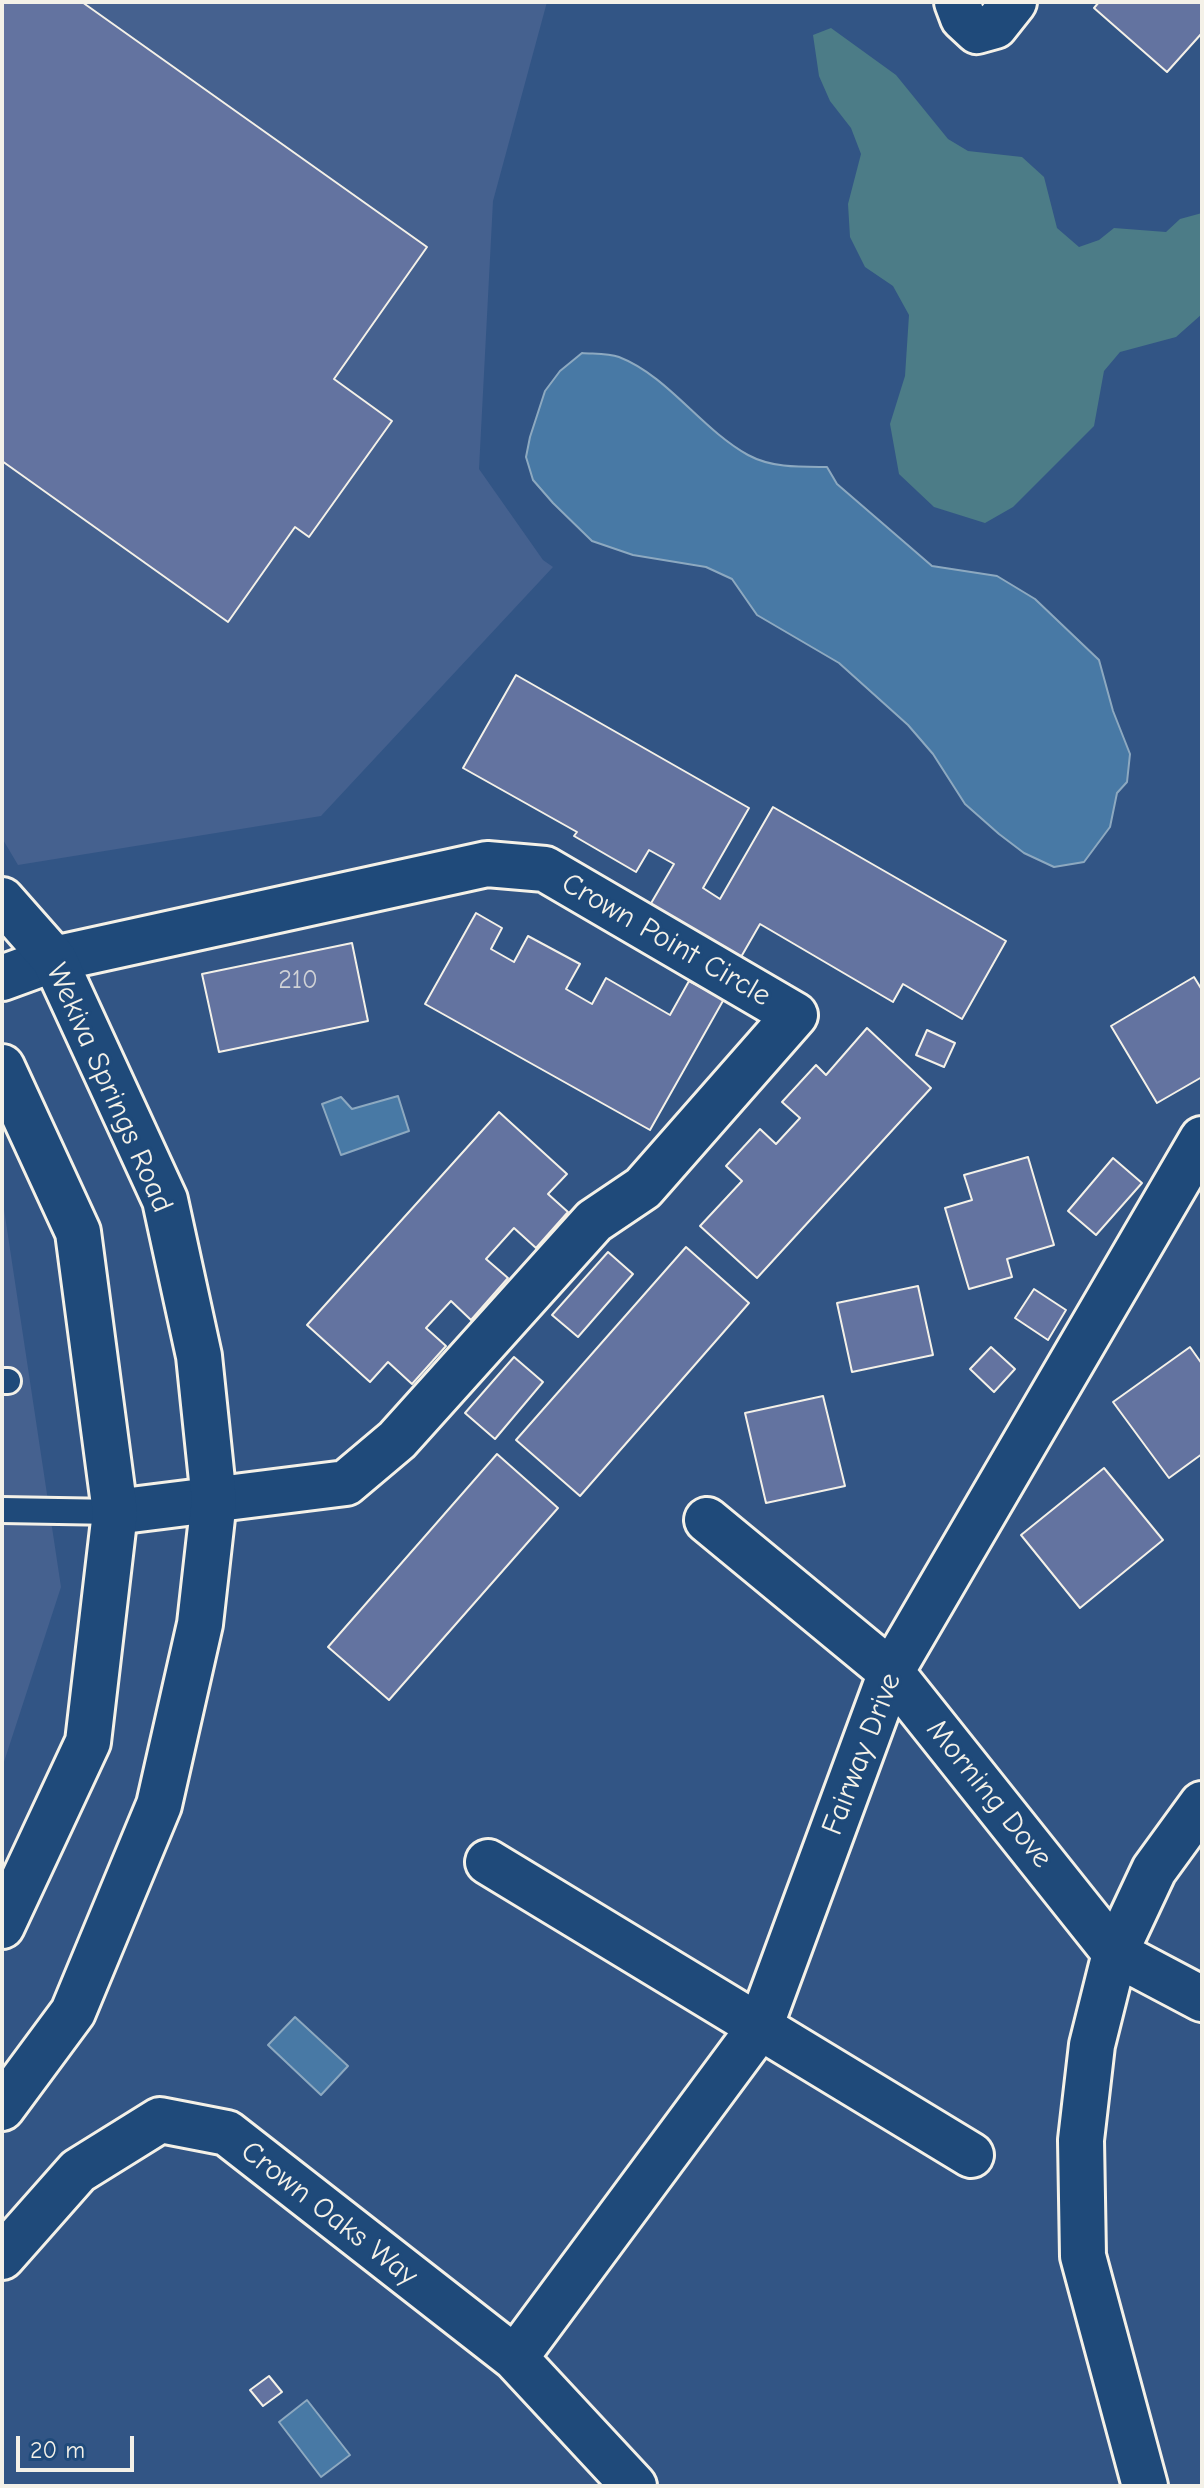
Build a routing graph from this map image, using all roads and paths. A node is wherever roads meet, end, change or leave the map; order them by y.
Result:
1 (957, 2) edge
2 (1014, 2) edge
3 (2, 900) edge
4 (54, 959) junction
5 (2, 978) edge
6 (2, 1067) edge
7 (1202, 1139) edge
8 (214, 1500) junction
9 (2, 1510) edge
10 (115, 1512) junction
11 (707, 1520) dead end
12 (891, 1672) junction
13 (1202, 1804) edge
14 (488, 1862) dead end
15 (2, 1926) edge
16 (1115, 1953) junction
17 (1202, 1999) edge
18 (760, 2027) junction
19 (2, 2108) edge
20 (971, 2155) dead end
21 (2, 2257) edge
22 (515, 2358) junction
23 (634, 2486) edge
24 (1145, 2486) edge

1 - 2 street
3 - 4 street, Wekiva Springs Road
4 - 5 street, Crown Point Circle
4 - 8 street, Wekiva Springs Road
4 - 8 street, Crown Point Circle
6 - 10 street
7 - 12 street, Fairway Drive
8 - 10 street, Crown Point Circle
8 - 19 street, Wekiva Springs Road
9 - 10 lane
10 - 15 street
11 - 12 street, Morning Dove
12 - 16 street, Morning Dove
12 - 18 street, Fairway Drive
13 - 16 street
14 - 18 street
16 - 17 street
16 - 24 street
18 - 20 street
18 - 22 street, Fairway Drive
21 - 22 street, Crown Oaks Way
22 - 23 street, Crown Oaks Way

